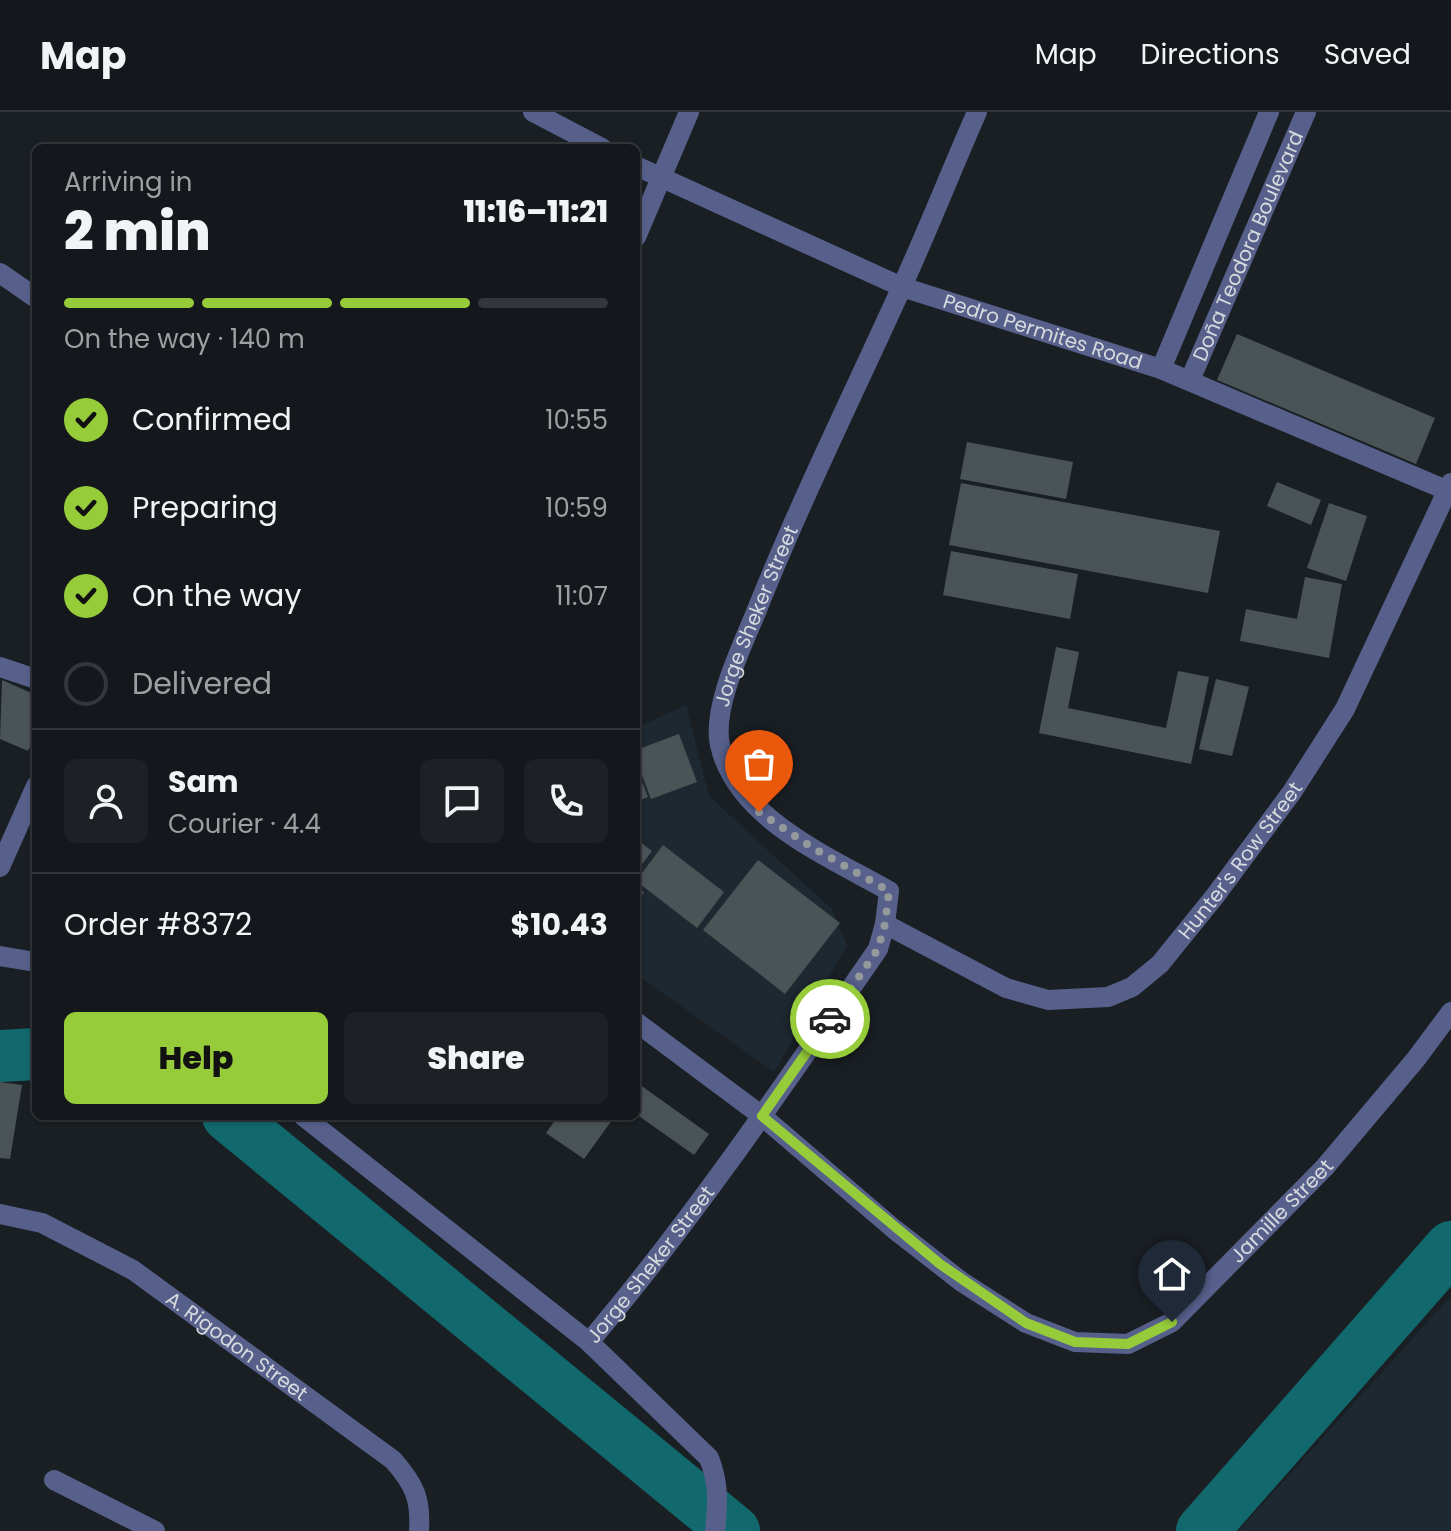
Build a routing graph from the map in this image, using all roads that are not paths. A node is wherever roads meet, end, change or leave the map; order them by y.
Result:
1 (533, 112) edge
2 (689, 112) edge
3 (977, 112) edge
4 (1269, 112) edge
5 (1306, 112) edge
6 (594, 144) edge
7 (640, 168) edge
8 (661, 179) junction
9 (640, 228) edge
10 (0, 273) edge
11 (902, 287) junction
12 (32, 295) edge
13 (1161, 369) junction
14 (1190, 380) junction
15 (1450, 488) edge
16 (0, 667) edge
17 (32, 678) edge
18 (32, 795) edge
19 (0, 867) edge
20 (885, 924) junction
21 (0, 956) edge
22 (32, 961) edge
23 (1451, 1012) edge
24 (640, 1025) edge
25 (762, 1116) junction
26 (308, 1120) edge
27 (0, 1214) edge
28 (589, 1342) junction
29 (54, 1480) dead end
30 (155, 1531) edge
31 (419, 1531) edge
32 (715, 1531) edge

1 - 6 street
2 - 8 street
3 - 11 street, Jorge Sheker Street
4 - 13 street, Doña Teodora Boulevard
5 - 14 street, Doña Teodora Boulevard
7 - 8 street, Pedro Permites Road
8 - 9 street
8 - 11 street, Pedro Permites Road
10 - 12 street
11 - 13 street, Pedro Permites Road
11 - 20 street, Jorge Sheker Street
13 - 14 street, Pedro Permites Road
14 - 15 street, Pedro Permites Road
15 - 20 street, Hunter's Row Street
16 - 17 street
18 - 19 street
20 - 25 street, Jorge Sheker Street
21 - 22 street
23 - 25 street, Jamille Street
24 - 25 street, Jamille Street
25 - 28 street, Jorge Sheker Street
26 - 28 street
27 - 31 street, A. Rigodon Street
28 - 32 street, Jorge Sheker Street
29 - 30 street

